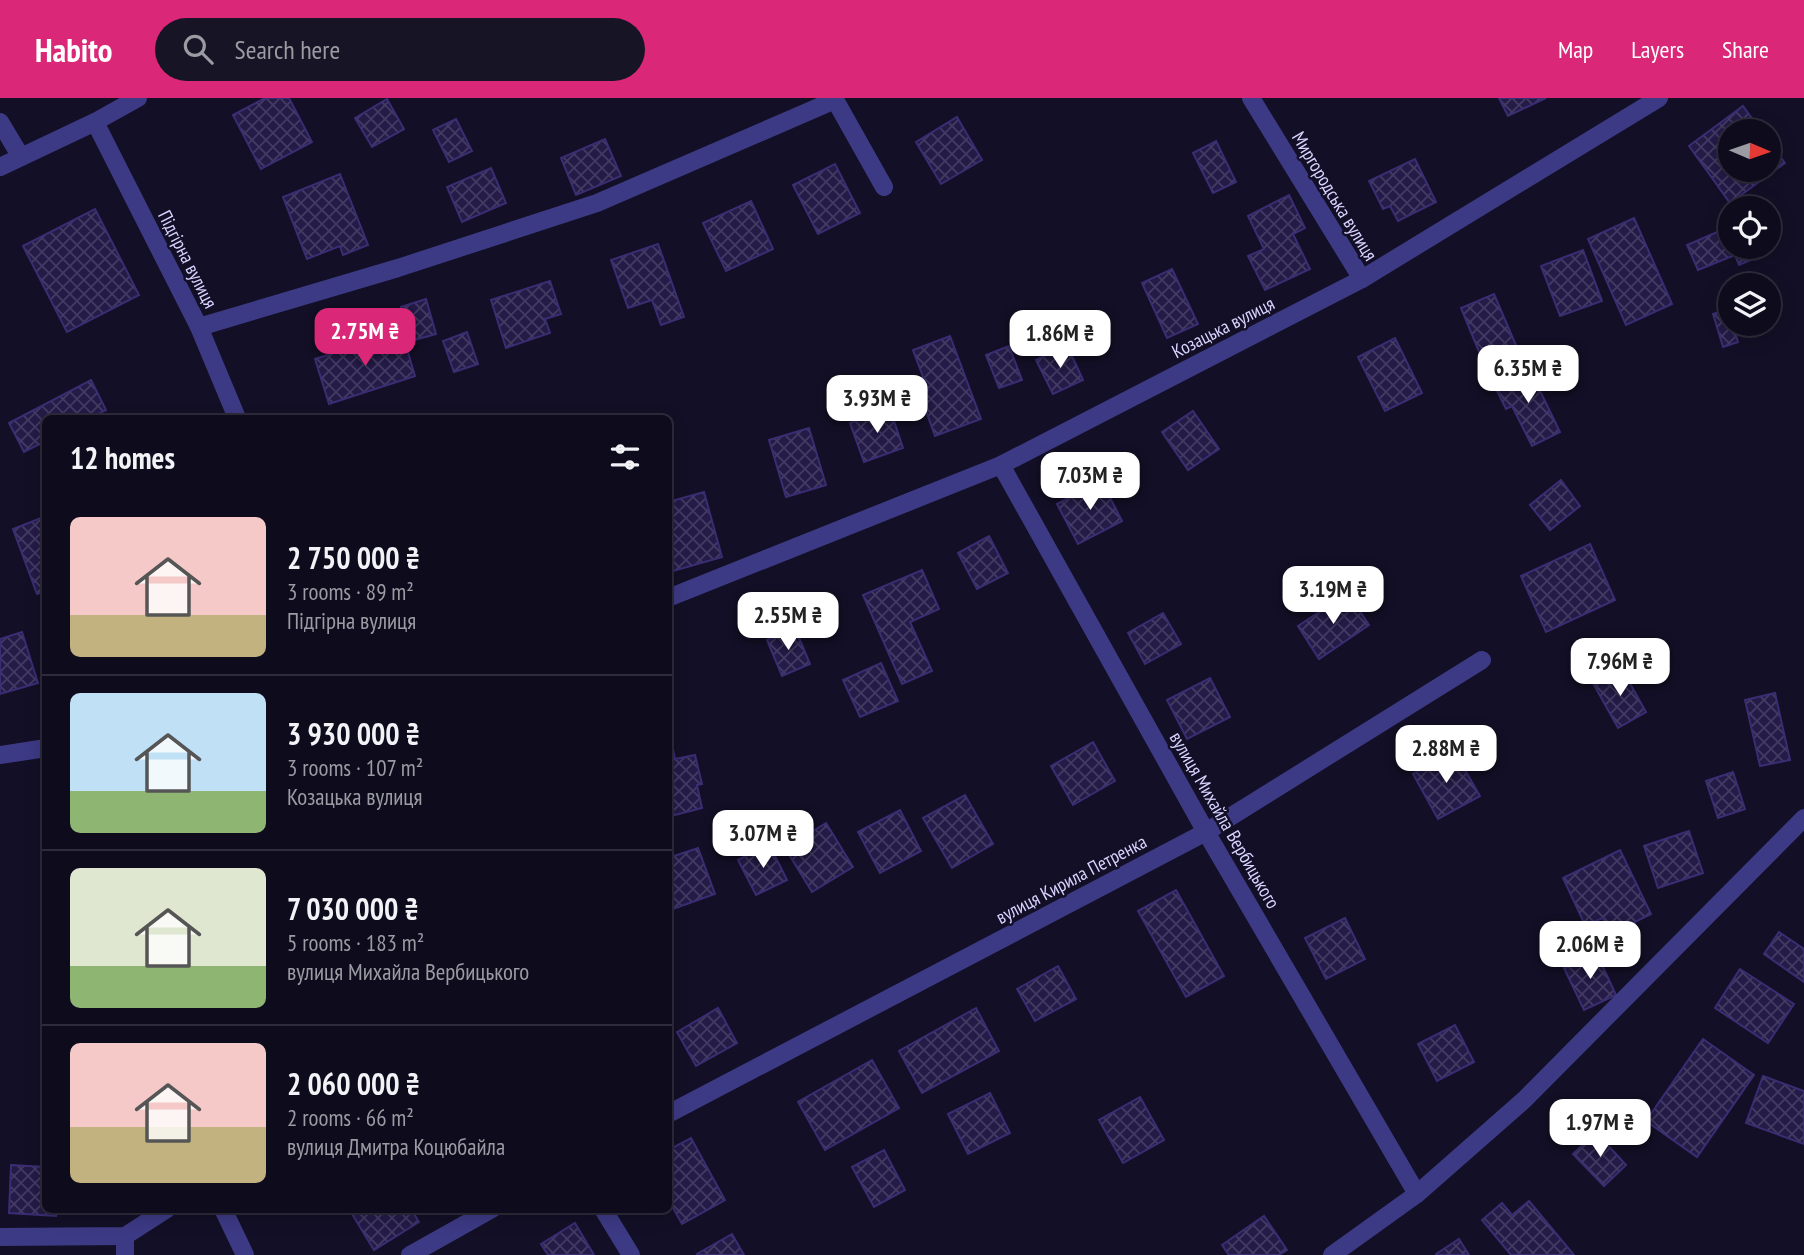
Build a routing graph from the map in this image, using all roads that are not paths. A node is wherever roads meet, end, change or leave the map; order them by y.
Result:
1 (138, 98) edge
2 (1251, 98) edge
3 (1659, 98) edge
4 (834, 99) edge
5 (0, 122) edge
6 (95, 122) junction
7 (21, 157) junction
8 (0, 167) edge
9 (884, 187) dead end
10 (1362, 279) junction
11 (199, 327) junction
12 (236, 415) edge
13 (1001, 465) junction
14 (672, 596) edge
15 (1482, 660) dead end
16 (42, 749) edge
17 (0, 755) edge
18 (1804, 818) edge
19 (1206, 832) junction
20 (672, 1112) edge
21 (1417, 1194) junction
22 (161, 1213) edge
23 (225, 1213) edge
24 (485, 1213) edge
25 (605, 1213) edge
26 (125, 1236) junction
27 (0, 1237) edge
28 (125, 1255) edge
29 (245, 1255) edge
30 (410, 1255) edge
31 (631, 1255) edge
32 (1332, 1255) edge

1 - 6 street
2 - 10 street, Миргородська вулиця
3 - 10 street, Козацька вулиця
4 - 9 street
4 - 11 street
5 - 7 street
6 - 7 street
6 - 11 street, Підгірна вулиця
7 - 8 street
10 - 13 street, Козацька вулиця
11 - 12 street, Підгірна вулиця
13 - 14 street, Козацька вулиця
13 - 19 street, вулиця Михайла Вербицького
15 - 19 street, вулиця Кирила Петренка
16 - 17 street
18 - 21 street
19 - 20 street, вулиця Кирила Петренка
19 - 21 street, вулиця Михайла Вербицького
21 - 32 street
22 - 26 street
23 - 29 street
24 - 30 street
25 - 31 street
26 - 27 street
26 - 28 street

